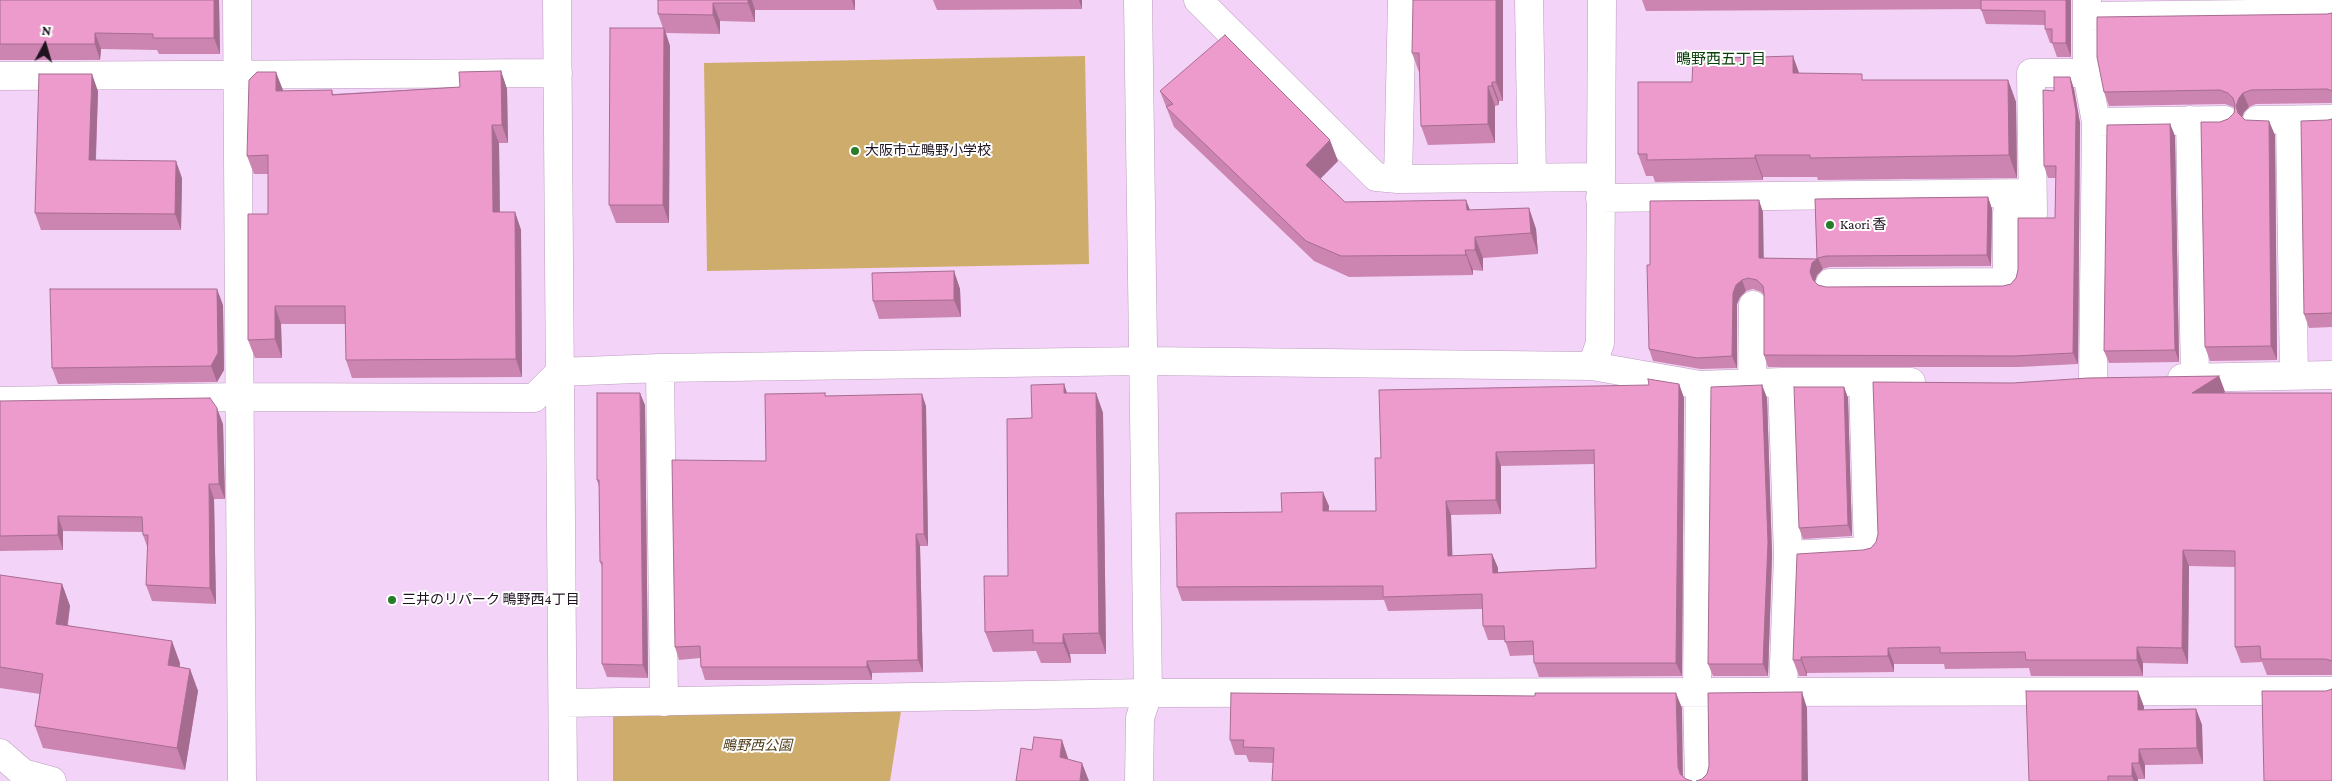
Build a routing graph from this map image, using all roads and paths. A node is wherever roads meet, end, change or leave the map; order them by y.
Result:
1 (237, 0) edge
2 (557, 0) edge
3 (1138, 0) edge
4 (1198, 0) edge
5 (1402, 0) edge
6 (1529, 0) edge
7 (1602, 0) edge
8 (2087, 8) edge
9 (2332, 13) edge
10 (2087, 72) junction
11 (558, 73) junction
12 (237, 75) junction
13 (0, 76) edge
14 (2332, 119) edge
15 (2190, 120) junction
16 (2225, 120) edge
17 (2257, 120) edge
18 (2290, 120) junction
19 (2096, 122) junction
20 (1532, 177) junction
21 (1398, 180) junction
22 (1600, 187) junction
23 (2032, 194) junction
24 (1830, 283) dead end
25 (1753, 305) dead end
26 (1143, 361) junction
27 (1592, 366) junction
28 (660, 368) junction
29 (560, 372) junction
30 (2294, 375) junction
31 (2332, 375) edge
32 (2121, 378) edge
33 (2158, 378) edge
34 (2195, 378) junction
35 (2093, 379) junction
36 (2066, 380) edge
37 (1782, 382) junction
38 (1864, 382) junction
39 (1932, 382) edge
40 (1752, 383) junction
41 (1700, 385) junction
42 (238, 397) junction
43 (0, 401) edge
44 (1788, 555) junction
45 (1697, 691) junction
46 (2332, 691) edge
47 (1148, 692) junction
48 (1783, 692) junction
49 (664, 702) junction
50 (563, 703) junction
51 (0, 753) edge
52 (52, 781) edge
53 (242, 781) edge
54 (563, 781) edge
55 (1139, 781) edge
56 (1699, 781) edge

1 - 12 street
2 - 11 street
3 - 26 street
4 - 21 street
5 - 21 street
6 - 20 street
7 - 22 street
8 - 9 street
8 - 10 street
10 - 19 street
10 - 23 street
11 - 12 street
11 - 29 street
12 - 13 street
12 - 42 street
14 - 18 street
15 - 16 street
15 - 19 street
15 - 34 street
17 - 18 street
18 - 30 street
19 - 35 street
20 - 21 street
20 - 22 street
22 - 23 street
22 - 27 street
23 - 24 street
25 - 40 street
26 - 27 street
26 - 28 street
26 - 47 street
27 - 41 street
28 - 29 street
28 - 49 street
29 - 42 street
29 - 50 street
30 - 31 street
30 - 34 street
32 - 35 street
33 - 34 street
35 - 36 street
37 - 38 street
37 - 40 street
37 - 44 street
38 - 39 street
38 - 44 street
40 - 41 street
41 - 45 street
42 - 43 street
42 - 53 street
44 - 48 street
45 - 47 street
45 - 48 street
45 - 56 street
46 - 48 street
47 - 49 street
47 - 55 street
49 - 50 street
50 - 54 street
51 - 52 street

